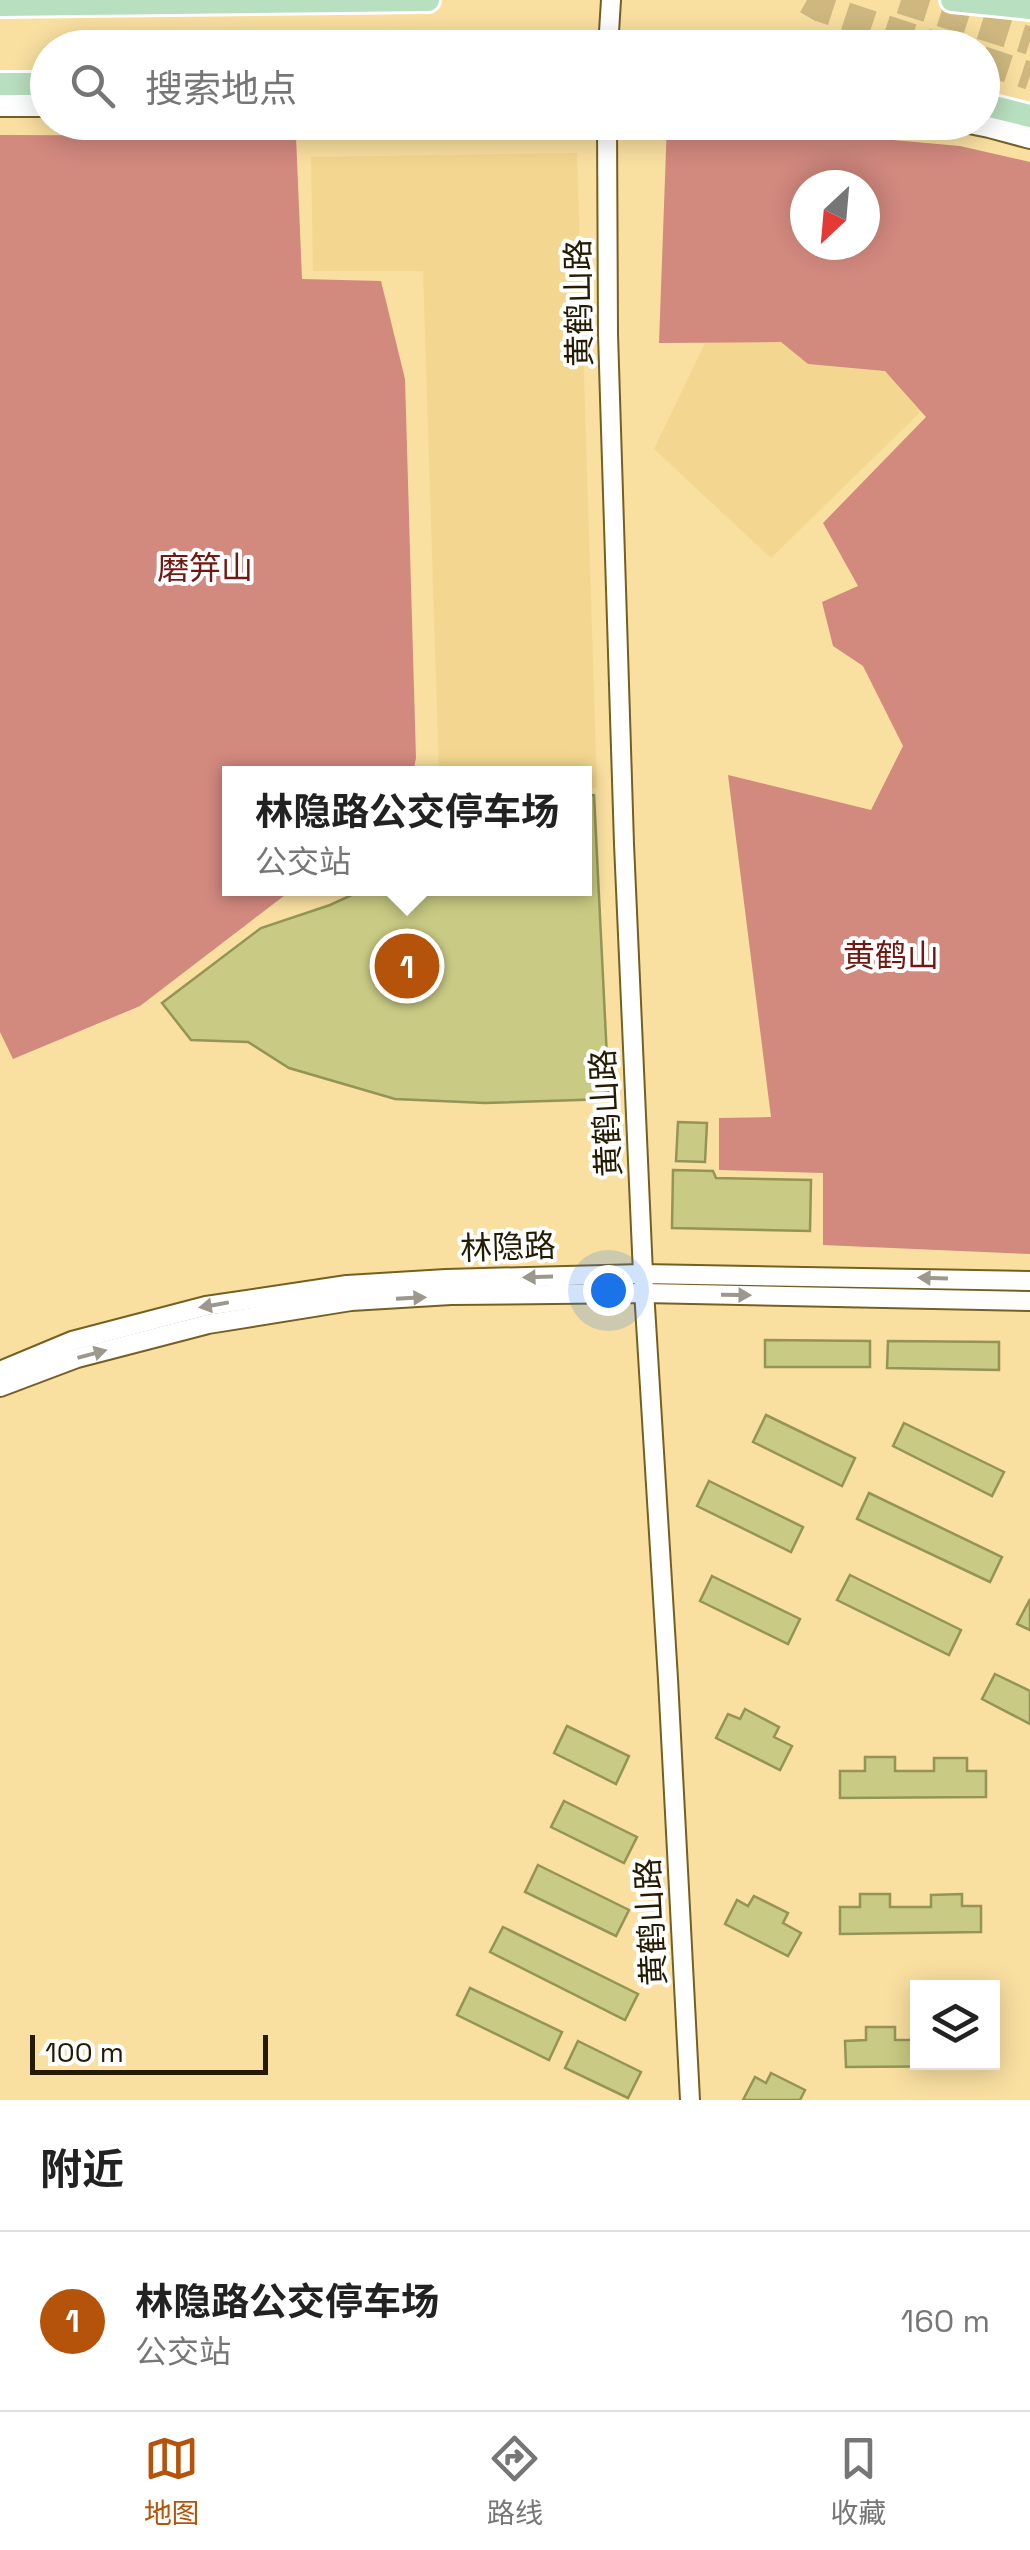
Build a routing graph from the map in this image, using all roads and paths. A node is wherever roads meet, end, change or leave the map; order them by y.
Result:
1 (428, 0) edge
2 (611, 0) edge
3 (952, 0) edge
4 (0, 6) edge
5 (1030, 8) edge
6 (609, 30) edge
7 (0, 84) edge
8 (30, 84) edge
9 (30, 106) edge
10 (0, 107) edge
11 (1000, 108) edge
12 (1030, 116) edge
13 (1000, 131) edge
14 (1030, 139) edge
15 (607, 140) edge
16 (643, 1274) junction
17 (1030, 1281) edge
18 (644, 1294) junction
19 (1030, 1301) edge
20 (0, 1371) edge
21 (0, 1387) edge
22 (690, 2100) edge

1 - 4 main road
2 - 6 street
3 - 5 main road
7 - 8 main road
9 - 10 street
11 - 12 main road
13 - 14 street
15 - 16 street, 黄鹤山路
17 -> 16 street, 林隐路
16 - 18 street, 黄鹤山路
16 -> 20 street, 林隐路
18 -> 19 street, 林隐路
21 -> 18 street, 林隐路
18 - 22 street, 黄鹤山路

